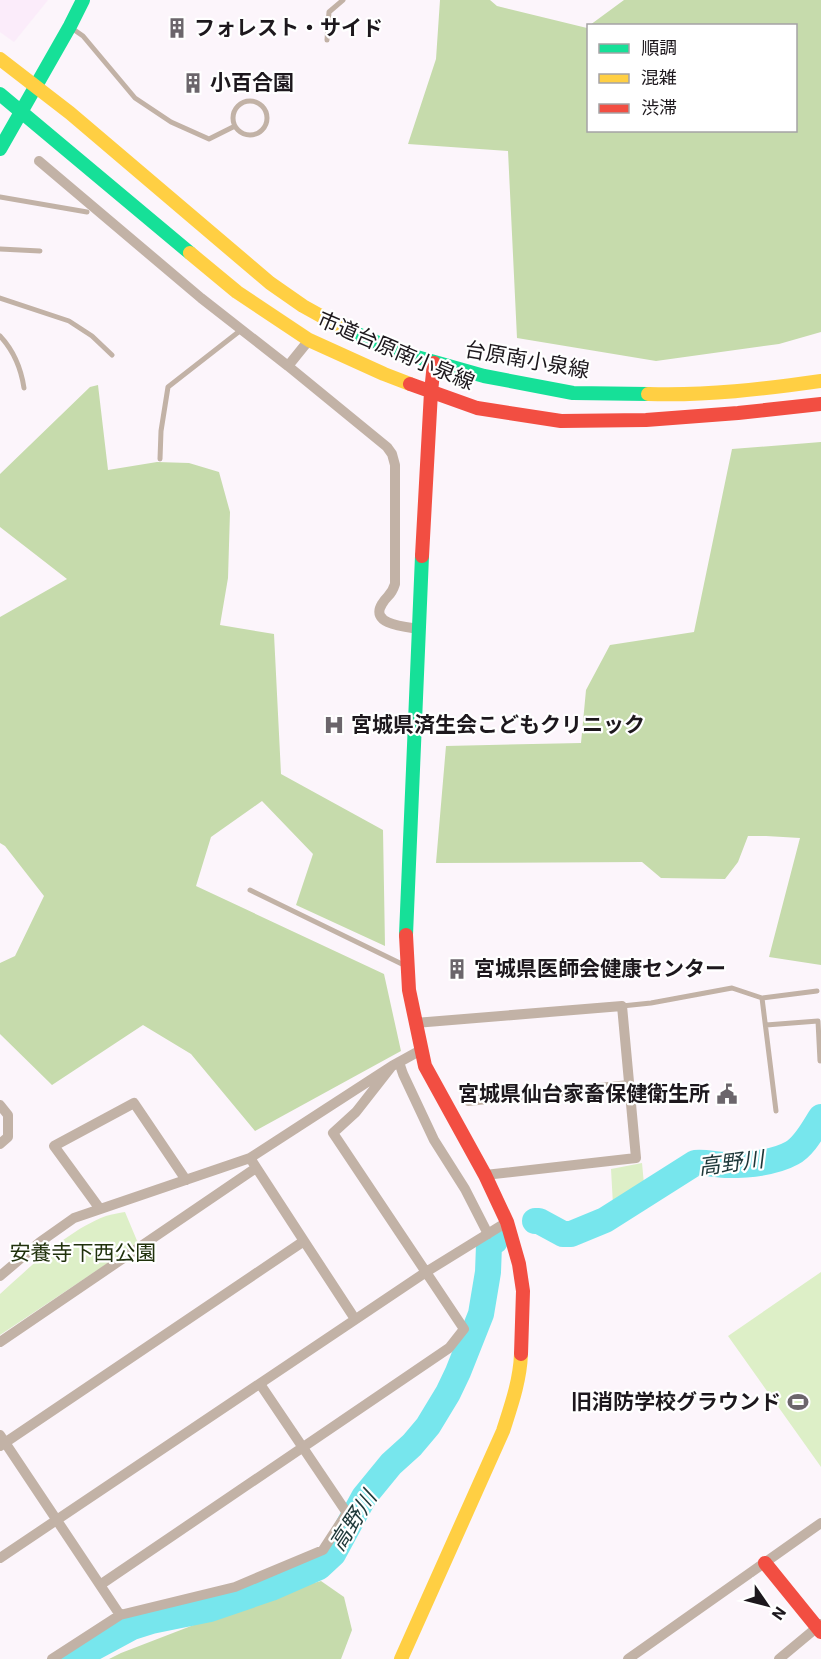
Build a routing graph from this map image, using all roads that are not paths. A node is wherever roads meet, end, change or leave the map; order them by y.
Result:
1 (83, 0) edge
2 (343, 0) edge
3 (70, 26) junction
4 (327, 40) dead end
5 (0, 59) edge
6 (35, 86) junction
7 (0, 94) edge
8 (21, 111) junction
9 (235, 126) junction
10 (0, 149) edge
11 (39, 161) dead end
12 (0, 197) edge
13 (87, 212) dead end
14 (0, 249) edge
15 (40, 251) dead end
16 (0, 298) edge
17 (242, 330) junction
18 (0, 336) edge
19 (309, 340) junction
20 (112, 355) dead end
21 (434, 363) junction
22 (288, 366) junction
23 (821, 381) edge
24 (24, 388) dead end
25 (431, 392) junction
26 (821, 404) edge
27 (160, 459) dead end
28 (419, 629) junction
29 (250, 890) dead end
30 (408, 966) junction
31 (817, 991) dead end
32 (762, 998) junction
33 (622, 1005) junction
34 (415, 1023) junction
35 (766, 1025) junction
36 (421, 1050) junction
37 (819, 1061) dead end
38 (396, 1064) junction
39 (629, 1085) junction
40 (468, 1101) dead end
41 (0, 1105) edge
42 (776, 1111) dead end
43 (0, 1144) edge
44 (253, 1163) junction
45 (485, 1175) junction
46 (186, 1180) junction
47 (100, 1209) junction
48 (507, 1222) junction
49 (488, 1234) junction
50 (304, 1241) junction
51 (426, 1272) junction
52 (0, 1276) edge
53 (356, 1319) junction
54 (0, 1342) edge
55 (260, 1384) junction
56 (2, 1441) edge
57 (302, 1447) junction
58 (56, 1521) junction
59 (821, 1523) edge
60 (0, 1558) edge
61 (765, 1563) junction
62 (100, 1585) junction
63 (120, 1615) junction
64 (820, 1627) edge
65 (52, 1659) edge
66 (401, 1659) edge
67 (628, 1659) edge
68 (779, 1659) edge

1 - 3 street
2 - 4 lane
3 - 6 street
3 - 9 lane
5 - 6 street
6 - 8 street
6 - 21 street, 台原南小泉線
7 - 8 street, 市道台原南小泉線
8 - 10 street
8 - 19 street, 市道台原南小泉線
9 - 9 lane
11 - 17 street
12 - 13 lane
14 - 15 lane
16 - 20 lane
17 - 22 street
17 - 27 lane
18 - 24 lane
19 - 22 street
19 - 25 street, 市道台原南小泉線
21 - 23 street, 台原南小泉線
21 - 25 street
22 - 28 street
25 - 26 street, 市道台原南小泉線
25 - 28 street
28 - 30 street
29 - 30 lane
30 - 34 street
31 - 32 lane
32 - 33 lane
32 - 35 lane
33 - 34 street
33 - 39 street
34 - 36 street
35 - 37 lane
35 - 42 lane
36 - 38 street
36 - 45 street
38 - 44 street
38 - 49 street
38 - 51 street
39 - 40 street
39 - 45 street
41 - 43 street
44 - 46 street
44 - 50 street
44 - 54 street
45 - 48 street
46 - 47 street
46 - 47 street
47 - 52 street
48 - 49 street
48 - 66 street
49 - 51 street
50 - 53 street
50 - 56 street
51 - 53 street
51 - 57 street
53 - 55 street
55 - 57 street
55 - 58 street
56 - 58 street
57 - 62 street
57 - 63 street
58 - 60 street
58 - 62 street
59 - 61 street
61 - 64 street
61 - 67 street
62 - 63 street
63 - 65 street
64 - 68 street

